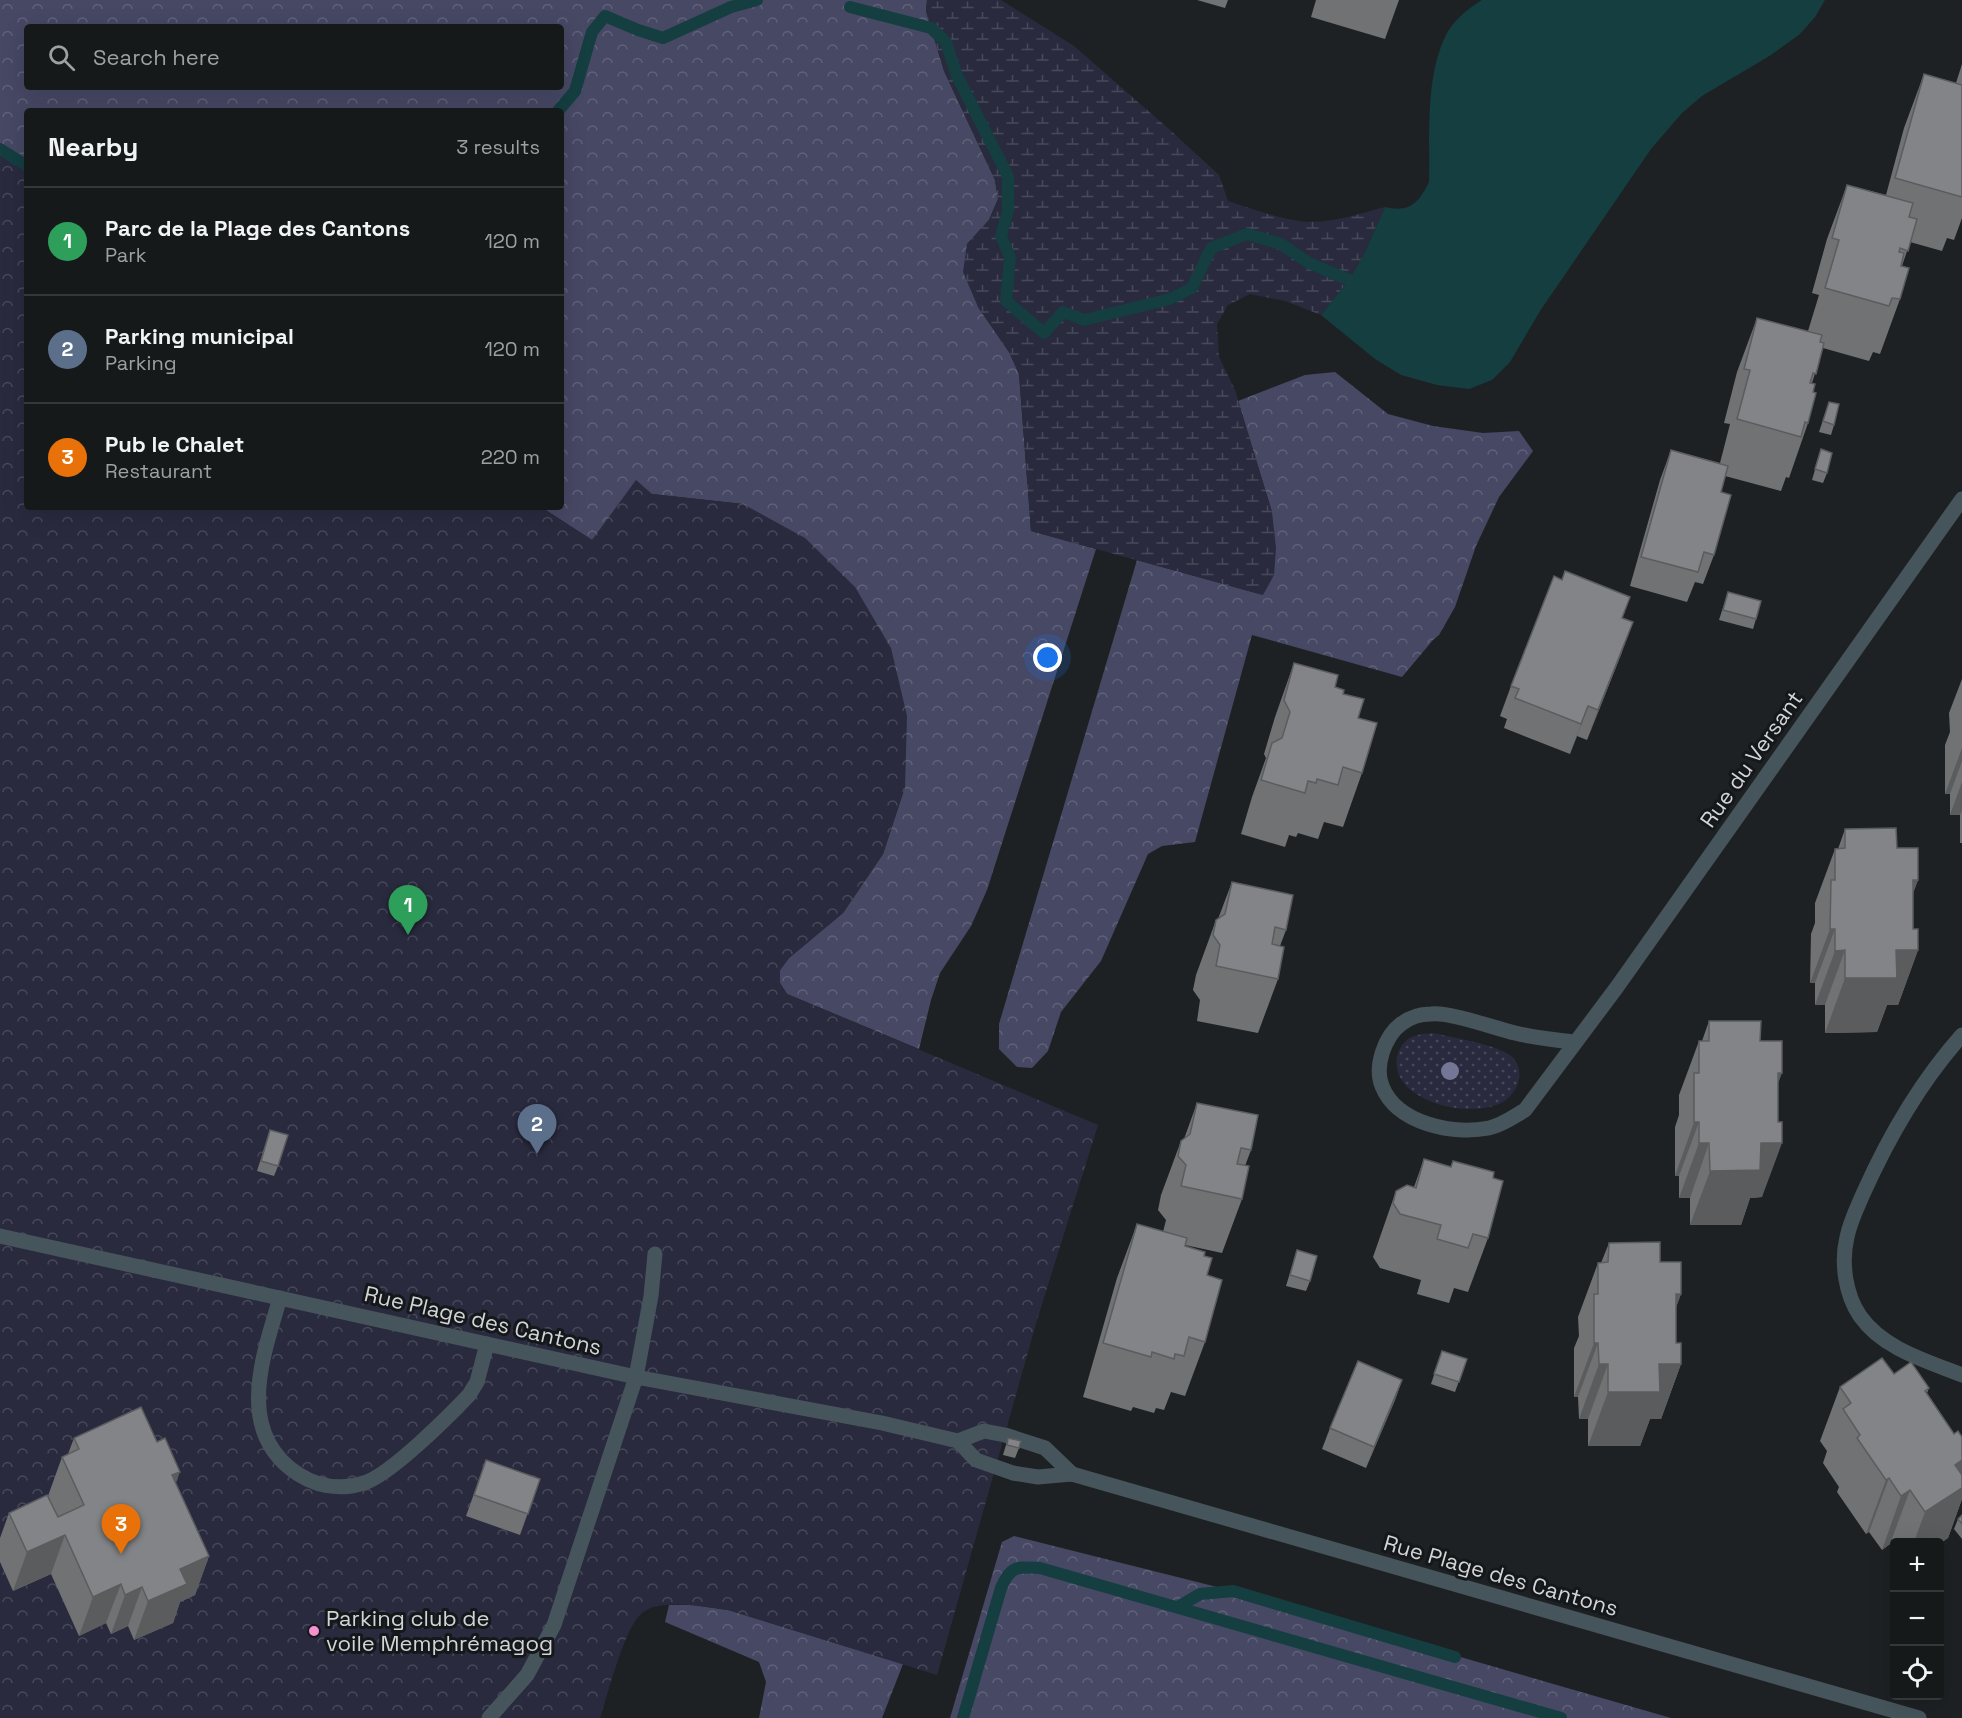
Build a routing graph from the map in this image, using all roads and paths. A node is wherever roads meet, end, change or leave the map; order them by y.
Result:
1 (1962, 499) edge
2 (1962, 1035) edge
3 (1574, 1042) junction
4 (0, 1236) edge
5 (655, 1254) dead end
6 (280, 1298) junction
7 (487, 1344) junction
8 (1962, 1375) edge
9 (636, 1377) junction
10 (958, 1441) junction
11 (1072, 1474) junction
12 (489, 1718) edge
13 (1919, 1718) edge

1 - 3 street, Rue du Versant
2 - 8 street
3 - 3 street, Rue du Versant
4 - 6 street, Rue Plage des Cantons
5 - 9 street
6 - 7 street, Rue Plage des Cantons
6 - 7 street
7 - 9 street, Rue Plage des Cantons
9 - 10 street, Rue Plage des Cantons
9 - 12 street
10 - 11 street, Rue Plage des Cantons
10 - 11 street, Rue Plage des Cantons
11 - 13 street, Rue Plage des Cantons

